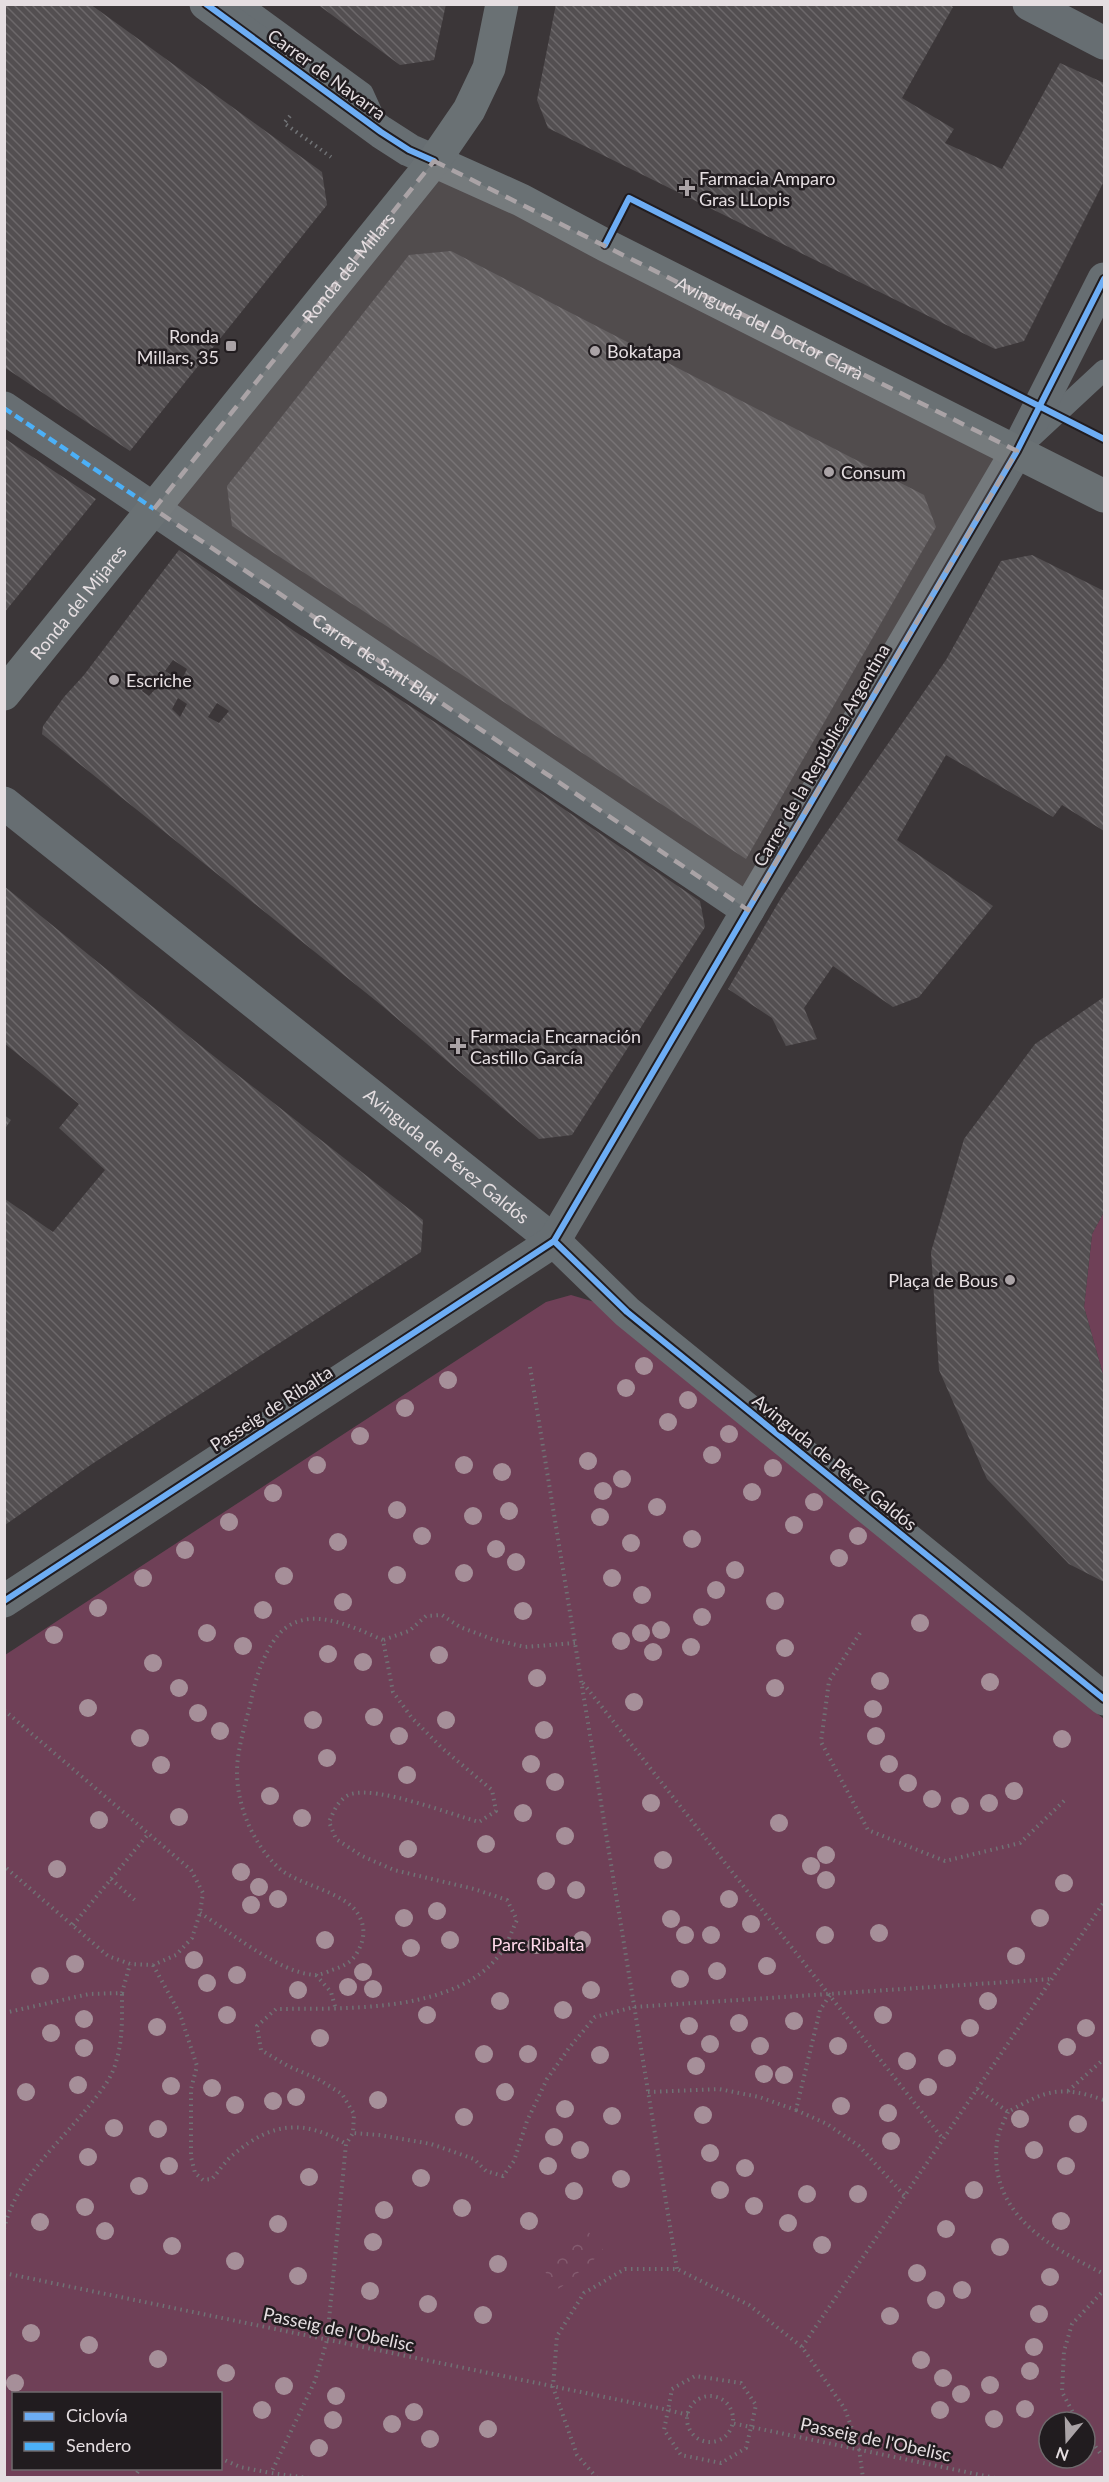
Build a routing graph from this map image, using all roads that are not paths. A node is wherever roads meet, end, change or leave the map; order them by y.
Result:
1 (206, 4) edge
2 (242, 4) edge
3 (502, 4) edge
4 (1029, 4) edge
5 (1104, 43) edge
6 (381, 132) junction
7 (434, 160) junction
8 (1104, 279) edge
9 (1104, 370) edge
10 (4, 408) edge
11 (1017, 451) junction
12 (1104, 496) edge
13 (154, 509) junction
14 (4, 694) edge
15 (4, 803) edge
16 (748, 910) junction
17 (554, 1241) junction
18 (4, 1601) edge
19 (1104, 1699) edge

1 - 6 street, Carrer de Navarra
2 - 6 lane
3 - 7 main road, Ronda del Millars
4 - 5 street
6 - 7 street, Carrer de Navarra
7 - 11 main road, Avinguda del Doctor Clarà
7 - 13 main road, Ronda del Millars
8 - 11 street, Carrer de la República Argentina
9 - 11 lane
10 - 13 street, Carrer de Sant Blai
11 - 12 main road, Avinguda del Doctor Clarà
11 - 16 street, Carrer de la República Argentina
13 - 14 main road, Ronda del Mijares
13 - 16 street, Carrer de Sant Blai
15 - 17 street, Avinguda de Pérez Galdós
16 - 17 street, Carrer de la República Argentina
17 - 18 street, Passeig de Ribalta
17 - 19 street, Avinguda de Pérez Galdós

